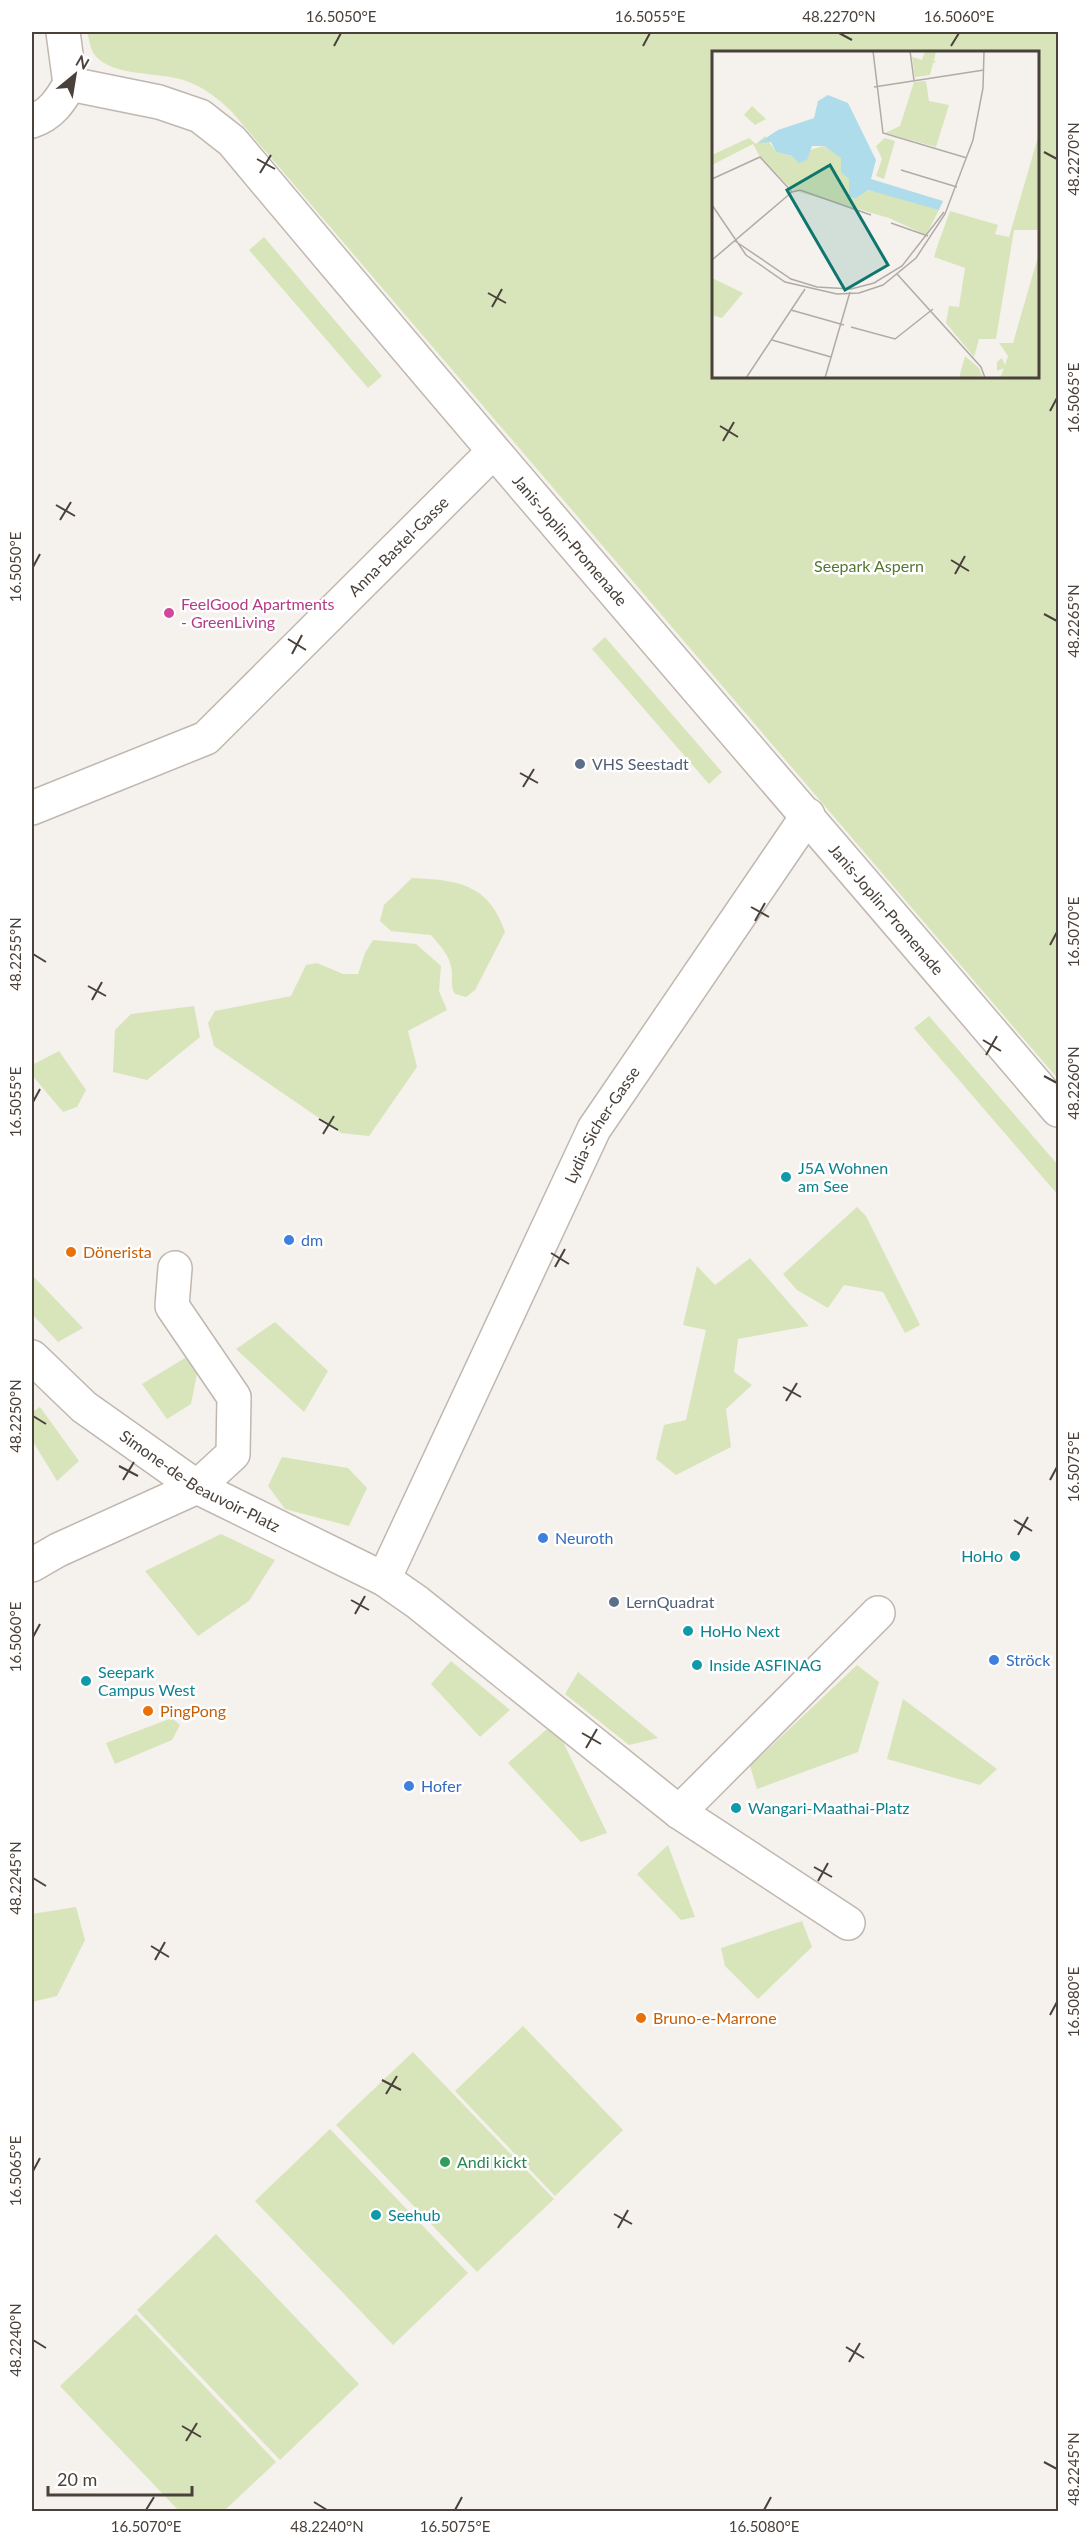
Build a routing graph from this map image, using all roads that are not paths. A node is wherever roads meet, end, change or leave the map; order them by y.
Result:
1 (63, 32) edge
2 (70, 84) junction
3 (32, 121) edge
4 (493, 452) junction
5 (32, 808) edge
6 (808, 815) junction
7 (1059, 1110) edge
8 (175, 1268) dead end
9 (32, 1357) edge
10 (197, 1487) junction
11 (45, 1557) edge
12 (384, 1579) junction
13 (878, 1613) dead end
14 (679, 1812) junction
15 (848, 1923) dead end

1 - 2 street
2 - 3 street
2 - 4 street, Janis-Joplin-Promenade
4 - 5 street, Anna-Bastel-Gasse
4 - 6 street, Janis-Joplin-Promenade
6 - 7 street, Janis-Joplin-Promenade
6 - 12 street, Lydia-Sicher-Gasse
8 - 10 street
9 - 10 street, Simone-de-Beauvoir-Platz
10 - 11 street
10 - 12 street, Simone-de-Beauvoir-Platz
12 - 14 street, Simone-de-Beauvoir-Platz
13 - 14 street
14 - 15 street

